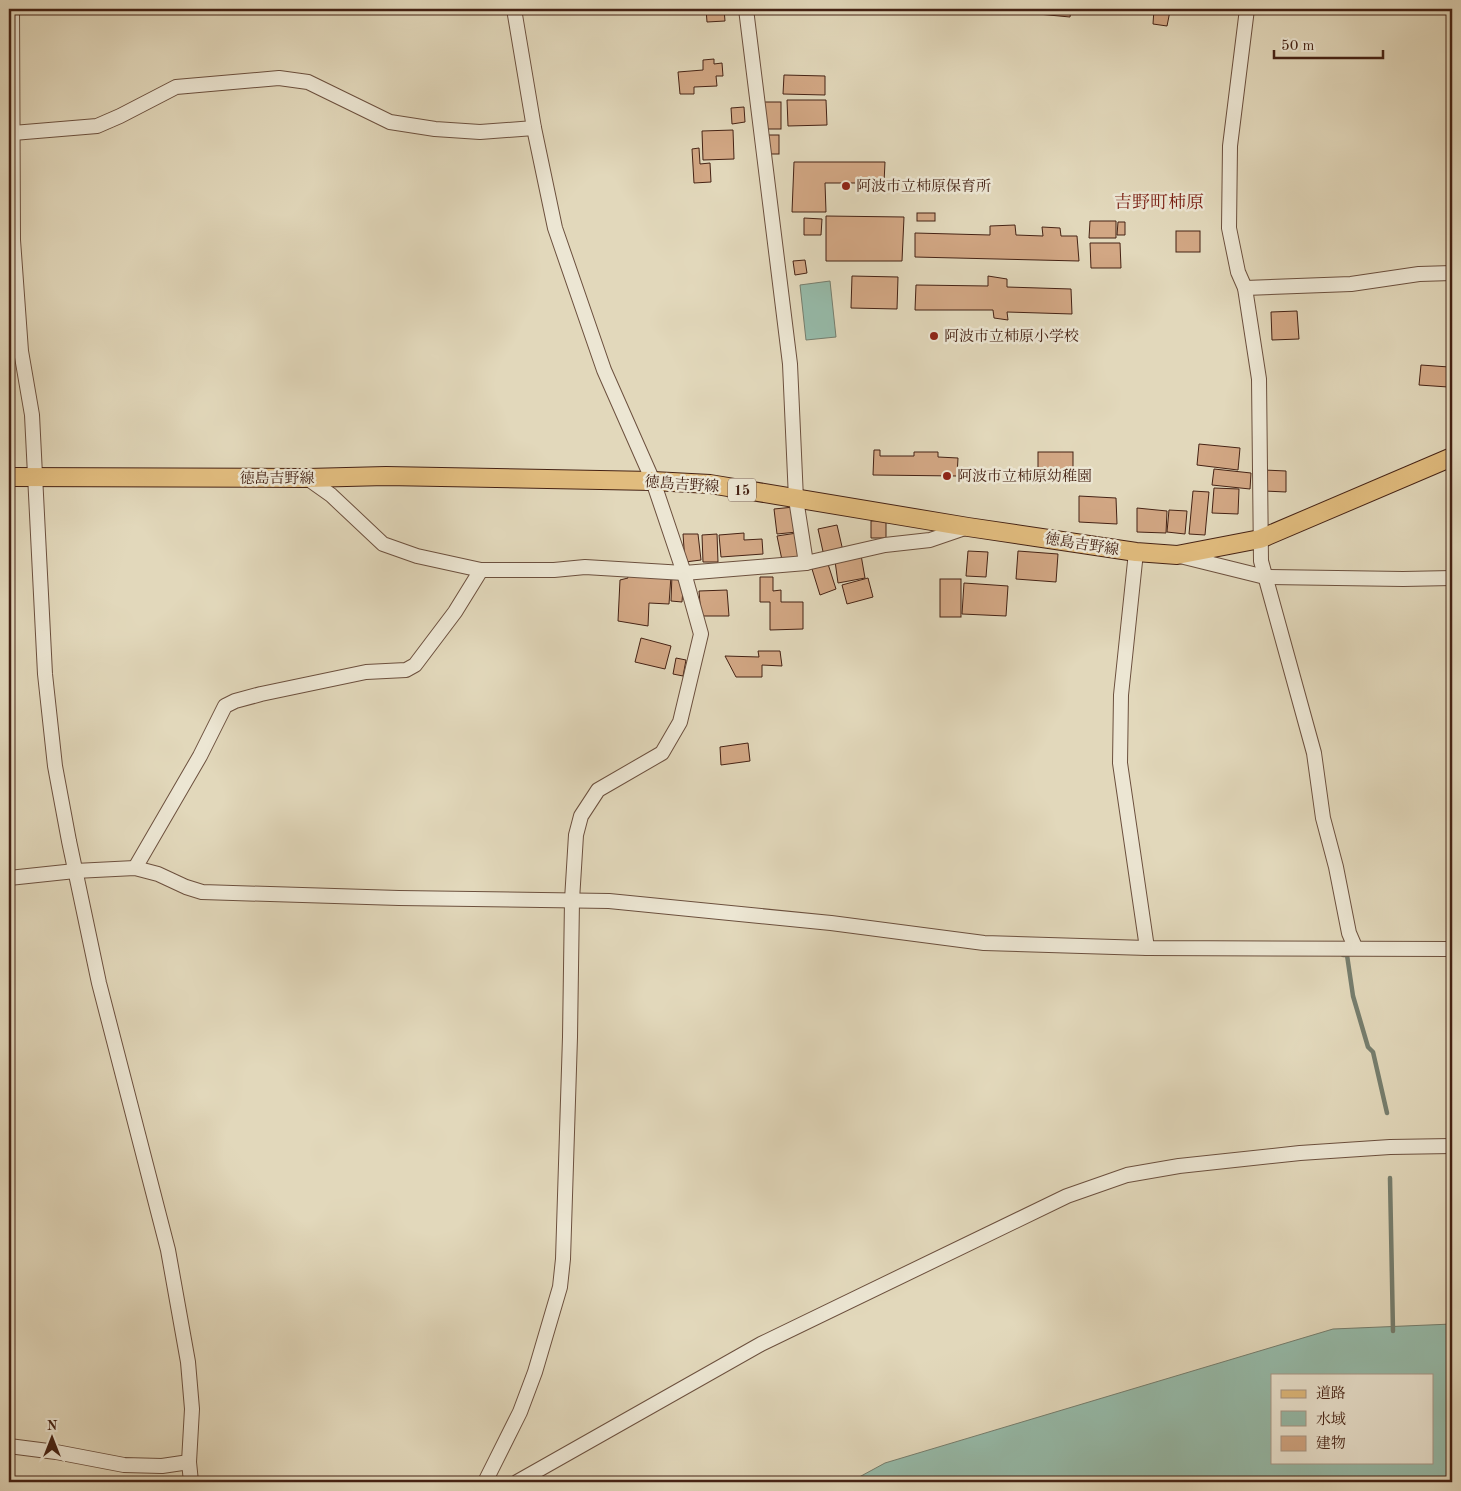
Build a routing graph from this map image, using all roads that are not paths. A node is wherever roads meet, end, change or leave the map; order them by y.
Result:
1 (12, 9) edge
2 (514, 9) edge
3 (746, 9) edge
4 (1247, 9) edge
5 (534, 128) junction
6 (13, 134) junction
7 (1452, 273) edge
8 (1245, 288) junction
9 (1452, 457) edge
10 (9, 477) edge
11 (35, 478) junction
12 (307, 478) junction
13 (654, 481) junction
14 (796, 499) junction
15 (968, 527) junction
16 (1260, 538) junction
17 (1136, 552) junction
18 (1177, 555) junction
19 (806, 563) junction
20 (481, 570) junction
21 (684, 573) junction
22 (1265, 576) junction
23 (1452, 578) edge
24 (135, 868) junction
25 (75, 871) junction
26 (9, 878) edge
27 (572, 900) junction
28 (1355, 947) junction
29 (1146, 948) junction
30 (1452, 949) edge
31 (1452, 1146) edge
32 (9, 1446) edge
33 (189, 1462) junction
34 (191, 1482) edge
35 (485, 1482) edge
36 (517, 1482) edge

1 - 6 street
2 - 5 street
3 - 14 street
4 - 8 street
5 - 6 street
5 - 13 street
6 - 11 street
7 - 8 street
8 - 16 street
9 - 16 main road, 徳島吉野線 / 15
10 - 11 main road, 徳島吉野線 / 15
11 - 12 main road, 徳島吉野線 / 15
11 - 25 street
12 - 13 main road, 徳島吉野線 / 15
12 - 20 street
13 - 14 main road, 徳島吉野線 / 15
13 - 21 street
14 - 15 main road, 徳島吉野線 / 15
14 - 19 street
15 - 17 main road, 徳島吉野線 / 15
15 - 19 street
16 - 18 main road, 徳島吉野線 / 15
16 - 22 street
17 - 18 main road, 徳島吉野線 / 15
17 - 29 street
18 - 22 street
19 - 21 street
20 - 21 street
20 - 24 street
21 - 27 street
22 - 23 street
22 - 28 street
24 - 25 street
24 - 27 street
25 - 26 street
25 - 33 street
27 - 29 street
27 - 35 street
28 - 29 street
28 - 30 street
31 - 36 street
32 - 33 street
33 - 34 street

